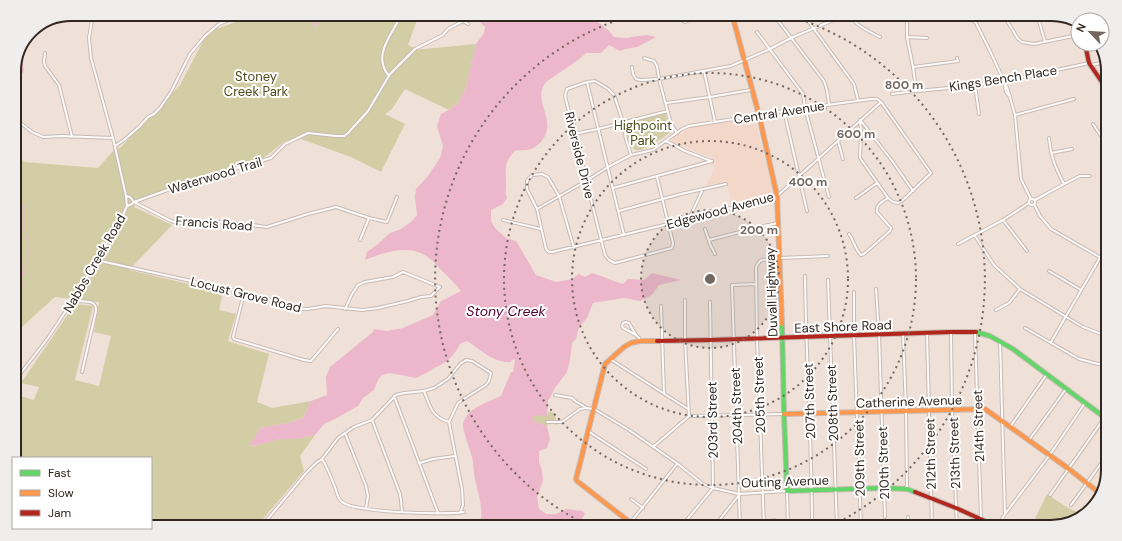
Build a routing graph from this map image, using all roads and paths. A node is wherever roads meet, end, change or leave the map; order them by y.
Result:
1 (92, 21) edge
2 (226, 21) edge
3 (398, 21) edge
4 (734, 21) edge
5 (778, 21) edge
6 (808, 21) edge
7 (831, 21) edge
8 (853, 21) edge
9 (908, 21) edge
10 (973, 21) edge
11 (1008, 21) edge
12 (1039, 21) edge
13 (468, 24) dead end
14 (814, 29) junction
15 (757, 32) dead end
16 (880, 37) dead end
17 (907, 37) junction
18 (1070, 37) edge
19 (791, 38) junction
20 (927, 38) dead end
21 (1045, 42) junction
22 (770, 49) junction
23 (1087, 52) edge
24 (45, 53) dead end
25 (644, 58) dead end
26 (957, 58) dead end
27 (744, 60) junction
28 (1100, 63) edge
29 (1090, 64) junction
30 (632, 67) dead end
31 (913, 67) junction
32 (704, 71) junction
33 (388, 76) junction
34 (659, 78) junction
35 (1101, 80) edge
36 (587, 82) junction
37 (1004, 82) junction
38 (975, 85) junction
39 (751, 90) junction
40 (916, 90) junction
41 (892, 94) dead end
42 (710, 97) junction
43 (1074, 99) dead end
44 (858, 100) junction
45 (881, 102) junction
46 (666, 103) junction
47 (829, 104) junction
48 (805, 108) junction
49 (668, 111) junction
50 (784, 111) junction
51 (979, 114) dead end
52 (758, 115) junction
53 (1015, 115) junction
54 (860, 120) junction
55 (623, 122) junction
56 (715, 122) junction
57 (21, 123) edge
58 (1093, 124) dead end
59 (598, 129) junction
60 (677, 132) junction
61 (574, 134) junction
62 (1101, 136) edge
63 (72, 137) junction
64 (113, 138) junction
65 (1049, 138) dead end
66 (666, 141) junction
67 (838, 141) junction
68 (115, 146) junction
69 (1072, 149) dead end
70 (1050, 153) junction
71 (631, 156) junction
72 (819, 159) junction
73 (843, 159) dead end
74 (608, 167) junction
75 (799, 176) junction
76 (1090, 176) dead end
77 (657, 177) junction
78 (586, 181) junction
79 (877, 182) junction
80 (726, 184) dead end
81 (1064, 184) junction
82 (613, 188) junction
83 (703, 189) junction
84 (913, 191) junction
85 (126, 196) junction
86 (559, 196) junction
87 (777, 196) junction
88 (397, 197) dead end
89 (829, 197) dead end
90 (856, 198) dead end
91 (888, 198) junction
92 (662, 199) junction
93 (1031, 199) junction
94 (1035, 200) junction
95 (134, 202) junction
96 (1029, 203) junction
97 (1034, 204) junction
98 (127, 206) junction
99 (537, 209) junction
100 (618, 211) junction
101 (807, 211) dead end
102 (369, 218) junction
103 (689, 219) junction
104 (504, 220) dead end
105 (1003, 220) junction
106 (778, 223) junction
107 (669, 224) junction
108 (541, 229) junction
109 (705, 229) dead end
110 (849, 234) dead end
111 (624, 236) junction
112 (975, 236) junction
113 (360, 240) dead end
114 (709, 240) junction
115 (601, 241) junction
116 (958, 244) dead end
117 (574, 248) junction
118 (1027, 251) dead end
119 (715, 254) dead end
120 (828, 256) dead end
121 (1100, 257) joint
122 (780, 258) junction
123 (96, 260) junction
124 (1049, 271) dead end
125 (805, 276) dead end
126 (828, 280) dead end
127 (756, 284) junction
128 (876, 289) dead end
129 (1020, 289) junction
130 (1081, 290) junction
131 (854, 292) dead end
132 (245, 293) junction
133 (73, 300) junction
134 (685, 300) dead end
135 (710, 302) dead end
136 (661, 306) dead end
137 (346, 309) junction
138 (996, 310) dead end
139 (1065, 317) junction
140 (1025, 328) dead end
141 (338, 329) dead end
142 (951, 332) junction
143 (975, 332) junction
144 (903, 333) junction
145 (927, 333) junction
146 (879, 334) junction
147 (1101, 334) dead end
148 (636, 335) junction
149 (830, 336) junction
150 (854, 336) junction
151 (806, 337) junction
152 (783, 338) junction
153 (734, 339) junction
154 (757, 339) junction
155 (686, 340) junction
156 (710, 340) junction
157 (640, 341) junction
158 (662, 341) junction
159 (1000, 341) junction
160 (1051, 342) junction
161 (610, 359) junction
162 (1101, 364) edge
163 (82, 372) dead end
164 (21, 373) edge
165 (1047, 374) junction
166 (1066, 388) junction
167 (424, 391) junction
168 (664, 393) junction
169 (555, 395) dead end
170 (394, 396) junction
171 (1085, 403) junction
172 (586, 408) junction
173 (977, 408) junction
174 (594, 409) junction
175 (688, 409) junction
176 (952, 409) junction
177 (906, 410) junction
178 (929, 410) junction
179 (881, 411) junction
180 (833, 412) junction
181 (858, 412) junction
182 (760, 414) junction
183 (784, 414) junction
184 (810, 414) junction
185 (1101, 414) edge
186 (737, 415) junction
187 (689, 416) junction
188 (712, 416) junction
189 (372, 420) junction
190 (449, 422) junction
191 (547, 422) dead end
192 (1002, 422) junction
193 (1101, 425) edge
194 (1010, 427) junction
195 (588, 431) junction
196 (345, 433) junction
197 (1029, 440) junction
198 (653, 447) junction
199 (455, 456) junction
200 (1049, 456) junction
201 (322, 459) junction
202 (420, 463) junction
203 (678, 464) junction
204 (1101, 464) edge
205 (646, 469) dead end
206 (1069, 469) junction
207 (1087, 483) junction
208 (712, 488) junction
209 (883, 488) junction
210 (835, 489) junction
211 (859, 489) junction
212 (907, 489) junction
213 (811, 490) junction
214 (787, 491) junction
215 (1096, 491) edge
216 (763, 492) junction
217 (739, 494) junction
218 (1050, 495) dead end
219 (631, 498) dead end
220 (931, 498) junction
221 (1071, 505) dead end
222 (366, 508) junction
223 (643, 508) junction
224 (956, 508) junction
225 (402, 512) junction
226 (464, 512) dead end
227 (438, 513) junction
228 (460, 513) junction
229 (1005, 514) junction
230 (885, 517) dead end
231 (981, 519) joint
232 (267, 520) edge
233 (626, 520) edge
234 (633, 520) edge
235 (687, 520) edge
236 (719, 520) edge
237 (740, 520) edge
238 (764, 520) edge
239 (788, 520) edge
240 (812, 520) edge
241 (837, 520) edge
242 (861, 520) edge
243 (932, 520) edge
244 (957, 520) edge
245 (1001, 520) edge

1 - 64 street, Nabbs Creek Road
2 - 68 street
3 - 33 street
4 - 27 street, Duvall Highway
5 - 19 street
6 - 14 street
7 - 14 street
8 - 16 street
9 - 17 street
10 - 37 street
11 - 21 street
12 - 21 street
13 - 33 street, Waterwood Trail
14 - 19 street
14 - 44 street
15 - 22 street
17 - 20 street
17 - 31 street
18 - 21 street
19 - 22 street
19 - 47 street
22 - 27 street
22 - 48 street
23 - 29 street
24 - 63 street
25 - 34 street
26 - 31 street
27 - 32 street
27 - 39 street, Duvall Highway
28 - 29 street, Kings Bench Place
29 - 35 street
29 - 37 street, Kings Bench Place
30 - 34 street
31 - 40 street
32 - 34 street
32 - 42 street
33 - 95 street, Waterwood Trail
34 - 46 street
36 - 55 street
36 - 59 street
36 - 61 street, Riverside Drive
37 - 38 street, Kings Bench Place
37 - 53 street
38 - 40 street, Kings Bench Place
38 - 51 street
39 - 42 street
39 - 52 street, Duvall Highway
40 - 41 street, Kings Bench Place
42 - 46 street
42 - 56 street
43 - 53 street
44 - 45 street, Central Avenue
44 - 47 street, Central Avenue
45 - 54 street, Edgewood Avenue
45 - 84 street
46 - 49 street
47 - 48 street, Central Avenue
48 - 50 street, Central Avenue
48 - 72 street
49 - 55 street
49 - 60 street
50 - 52 street, Central Avenue
50 - 75 street
52 - 56 street, Central Avenue
52 - 87 street, Duvall Highway
53 - 93 street
54 - 67 street, Edgewood Avenue
54 - 79 street
54 - 84 street
55 - 59 street
55 - 71 street
56 - 60 street, Central Avenue
57 - 63 street
58 - 62 street
59 - 61 street
59 - 74 street
60 - 66 street, Central Avenue
61 - 78 street, Riverside Drive
63 - 64 street
64 - 68 street, Nabbs Creek Road
65 - 70 street
66 - 71 street, Central Avenue
66 - 77 street
67 - 72 street, Edgewood Avenue
67 - 73 street
68 - 85 street, Nabbs Creek Road
69 - 70 street
70 - 81 street
71 - 74 street, Central Avenue
72 - 75 street, Edgewood Avenue
72 - 89 street
74 - 78 street, Central Avenue
74 - 82 street
75 - 87 street, Edgewood Avenue
75 - 101 street
76 - 81 street
77 - 82 street
77 - 92 street
78 - 86 street, Central Avenue
78 - 115 street, Riverside Drive
79 - 90 street
79 - 91 street
80 - 83 street
81 - 94 street
82 - 100 street
83 - 92 street
83 - 103 street
84 - 91 street
85 - 95 street
85 - 98 street, Nabbs Creek Road
86 - 99 street, Central Avenue
86 - 99 street
86 - 117 street
87 - 103 street, Edgewood Avenue
87 - 106 street, Duvall Highway
88 - 102 street, Francis Road
91 - 110 street
92 - 100 street
92 - 107 street
93 - 94 street
93 - 96 street
94 - 97 street
95 - 98 street
95 - 102 street, Francis Road
96 - 97 street
96 - 105 street
97 - 121 street
98 - 123 street, Nabbs Creek Road
99 - 108 street
100 - 111 street
102 - 113 street
103 - 107 street, Edgewood Avenue
104 - 108 street
105 - 112 street
105 - 118 street
106 - 114 street
106 - 122 street, Duvall Highway
107 - 111 street, Edgewood Avenue
107 - 115 street, Riverside Drive
108 - 117 street, Edgewood Avenue
109 - 114 street
111 - 115 street, Edgewood Avenue
112 - 116 street
112 - 129 street
114 - 119 street
115 - 117 street, Edgewood Avenue
120 - 122 street
121 - 130 street
122 - 127 street, 205th Street
122 - 152 street, Duvall Highway
123 - 132 street, Locust Grove Road
123 - 133 street, Nabbs Creek Road
124 - 130 street
125 - 151 street, 207th Street
126 - 149 street, 208th Street
127 - 153 street, 204th Street
127 - 154 street, 205th Street
128 - 146 street, 210th Street
129 - 138 street
129 - 139 street
130 - 139 street
131 - 150 street, 209th Street
132 - 137 street, Locust Grove Road
132 - 141 street
133 - 163 street
133 - 164 street, Nabbs Creek Road
134 - 155 street
135 - 156 street, 203rd Street
136 - 158 street
137 - 137 street, Locust Grove Road
139 - 147 street
139 - 160 street
140 - 160 street
142 - 143 street, East Shore Road
142 - 145 street, East Shore Road
142 - 176 street, 213th Street
143 - 159 street, East Shore Road
143 - 173 street, 214th Street
144 - 145 street, East Shore Road
144 - 146 street, East Shore Road
144 - 177 street
145 - 178 street, 212th Street
146 - 150 street, East Shore Road
146 - 179 street, 210th Street
148 - 148 street
148 - 157 street
149 - 150 street, East Shore Road
149 - 151 street, East Shore Road
149 - 180 street, 208th Street
150 - 181 street, 209th Street
151 - 152 street, East Shore Road
151 - 184 street, 207th Street
152 - 154 street, East Shore Road
152 - 183 street, Duvall Highway
153 - 154 street, East Shore Road
153 - 156 street, East Shore Road
153 - 186 street, 204th Street
154 - 182 street, 205th Street
155 - 156 street, East Shore Road
155 - 158 street, East Shore Road
155 - 175 street
156 - 188 street, 203rd Street
157 - 158 street, East Shore Road
157 - 161 street, East Shore Road
158 - 168 street
159 - 165 street, East Shore Road
159 - 192 street
160 - 162 street
161 - 168 street
161 - 174 street, East Shore Road
165 - 166 street, East Shore Road
165 - 194 street
166 - 171 street, East Shore Road
166 - 197 street
167 - 170 street
167 - 190 street
167 - 190 street
168 - 175 street
169 - 172 street
170 - 189 street
170 - 202 street
171 - 185 street, East Shore Road
171 - 200 street
172 - 174 street, Outing Avenue
172 - 191 street
173 - 176 street, Catherine Avenue
173 - 192 street, Catherine Avenue
173 - 231 street, 214th Street
174 - 195 street, East Shore Road
174 - 198 street, Outing Avenue
175 - 187 street
176 - 178 street, Catherine Avenue
176 - 224 street, 213th Street
177 - 178 street, Catherine Avenue
177 - 179 street, Catherine Avenue
177 - 212 street
178 - 220 street, 212th Street
179 - 181 street, Catherine Avenue
179 - 209 street, 210th Street
180 - 181 street, Catherine Avenue
180 - 184 street, Catherine Avenue
180 - 210 street, 208th Street
181 - 211 street, 209th Street
182 - 183 street, Catherine Avenue
182 - 186 street, Catherine Avenue
182 - 216 street, 205th Street
183 - 184 street, Catherine Avenue
183 - 214 street, Duvall Highway
184 - 213 street, 207th Street
186 - 188 street, Catherine Avenue
186 - 217 street, 204th Street
187 - 188 street, Catherine Avenue
187 - 198 street
188 - 208 street, 203rd Street
189 - 196 street
189 - 225 street
190 - 199 street
192 - 194 street, Catherine Avenue
192 - 229 street
193 - 206 street
194 - 197 street, Catherine Avenue
195 - 205 street
195 - 233 street, East Shore Road
196 - 201 street
196 - 222 street
197 - 200 street, Catherine Avenue
198 - 203 street, Outing Avenue
199 - 202 street
199 - 228 street
200 - 206 street, Catherine Avenue
200 - 229 street
201 - 222 street
201 - 232 street
202 - 227 street
203 - 208 street, Outing Avenue
203 - 223 street
204 - 207 street
206 - 207 street, Catherine Avenue
206 - 218 street
207 - 215 street, Catherine Avenue
207 - 221 street
208 - 217 street, Outing Avenue
208 - 235 street
209 - 211 street, Outing Avenue
209 - 212 street, Outing Avenue
209 - 230 street, 210th Street
210 - 211 street, Outing Avenue
210 - 213 street, Outing Avenue
210 - 241 street, 208th Street
211 - 242 street, 209th Street
212 - 220 street, Outing Avenue
213 - 214 street, Outing Avenue
213 - 240 street, 207th Street
214 - 216 street, Outing Avenue
214 - 239 street, Duvall Highway
216 - 217 street, Outing Avenue
216 - 238 street, 205th Street
217 - 236 street
217 - 237 street, 204th Street
219 - 223 street
220 - 224 street, Outing Avenue
220 - 243 street, 212th Street
222 - 225 street
223 - 234 street
224 - 231 street, Outing Avenue
224 - 244 street, 213th Street
225 - 227 street
226 - 228 street
227 - 228 street
229 - 245 street

